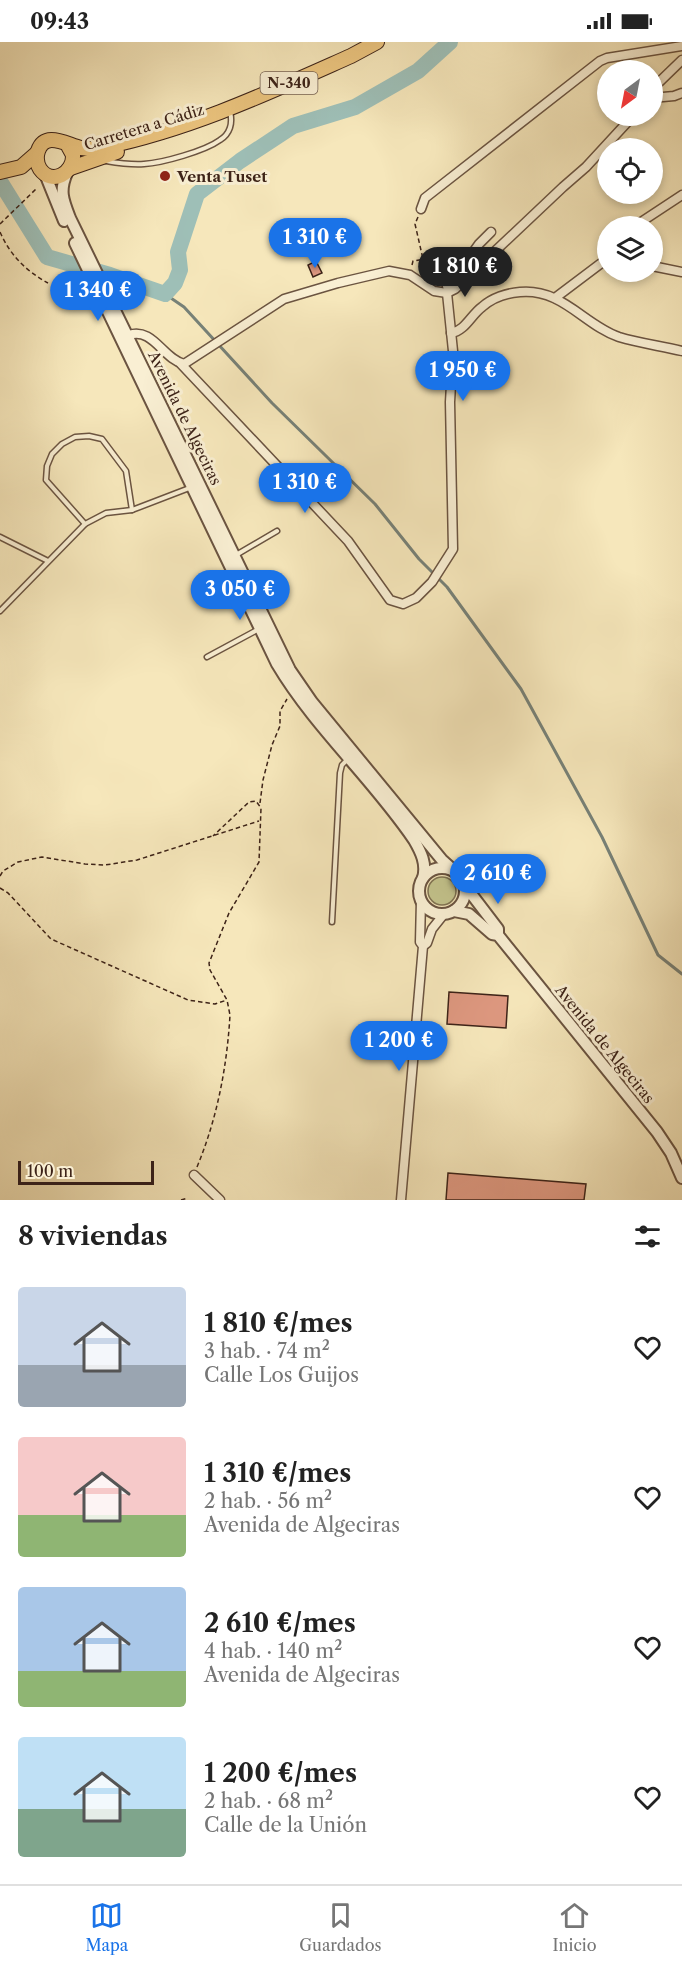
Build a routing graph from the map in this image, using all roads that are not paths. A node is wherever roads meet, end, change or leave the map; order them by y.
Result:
1 (377, 42) edge
2 (389, 42) edge
3 (682, 46) edge
4 (682, 60) edge
5 (663, 78) edge
6 (682, 93) edge
7 (663, 97) edge
8 (230, 112) junction
9 (624, 126) edge
10 (67, 144) junction
11 (37, 153) junction
12 (93, 160) junction
13 (69, 170) junction
14 (9, 172) edge
15 (44, 173) junction
16 (0, 179) edge
17 (682, 195) edge
18 (421, 209) road end
19 (650, 216) edge
20 (491, 232) dead end
21 (74, 233) junction
22 (437, 256) road end
23 (597, 264) edge
24 (663, 268) edge
25 (682, 272) edge
26 (447, 293) junction
27 (104, 294) junction
28 (555, 298) junction
29 (114, 322) junction
30 (451, 333) junction
31 (129, 335) junction
32 (682, 351) edge
33 (181, 364) junction
34 (192, 487) junction
35 (132, 510) junction
36 (85, 524) junction
37 (277, 531) dead end
38 (0, 537) edge
39 (235, 556) junction
40 (48, 561) junction
41 (0, 611) edge
42 (260, 628) junction
43 (207, 657) dead end
44 (348, 759) junction
45 (452, 869) junction
46 (423, 878) junction
47 (465, 887) junction
48 (421, 900) junction
49 (449, 912) junction
50 (332, 922) dead end
51 (498, 935) junction
52 (423, 946) junction
53 (194, 1175) road end
54 (682, 1178) edge
55 (220, 1200) edge
56 (401, 1200) edge

1 - 8 highway, Carretera a Cádiz / N-340
2 - 8 highway, Carretera a Cádiz / N-340
3 - 18 street
4 - 5 street
6 - 7 street
8 - 10 highway, Carretera a Cádiz / N-340
8 - 12 highway, Carretera a Cádiz / N-340
8 - 12 lane
9 - 26 street
10 - 11 highway, N-340
10 - 13 highway
11 - 14 highway, N-340
11 - 15 highway
12 - 13 highway, Carretera a Cádiz / N-340
13 - 15 highway, N-340
13 - 21 street, Avenida de Algeciras
14 - 15 highway, N-340
14 - 16 highway, N-340
15 - 21 street, Avenida de Algeciras
17 - 19 street
20 - 26 street
21 - 27 street, Avenida de Algeciras
22 - 26 lane
23 - 28 street
24 - 25 street
26 - 30 street
26 - 33 street
27 - 29 street, Avenida de Algeciras
27 - 31 street, Avenida de Algeciras
28 - 30 street
28 - 32 street
29 - 31 street
29 - 34 street, Avenida de Algeciras
30 - 33 street
31 - 33 street
31 - 39 street, Avenida de Algeciras
34 - 35 lane
34 - 42 street, Avenida de Algeciras
35 - 36 lane
35 - 36 lane
36 - 40 lane
37 - 39 lane
38 - 40 lane
39 - 45 street, Avenida de Algeciras
40 - 41 lane
42 - 43 lane
42 - 44 street, Avenida de Algeciras
44 - 46 street, Avenida de Algeciras
44 - 50 lane
45 - 46 street
45 - 47 street
46 - 48 street
47 - 49 street
47 - 51 street, Avenida de Algeciras
48 - 49 street
48 - 52 street
49 - 51 street, Avenida de Algeciras
49 - 52 street
51 - 54 street, Avenida de Algeciras
52 - 56 street
53 - 55 street

